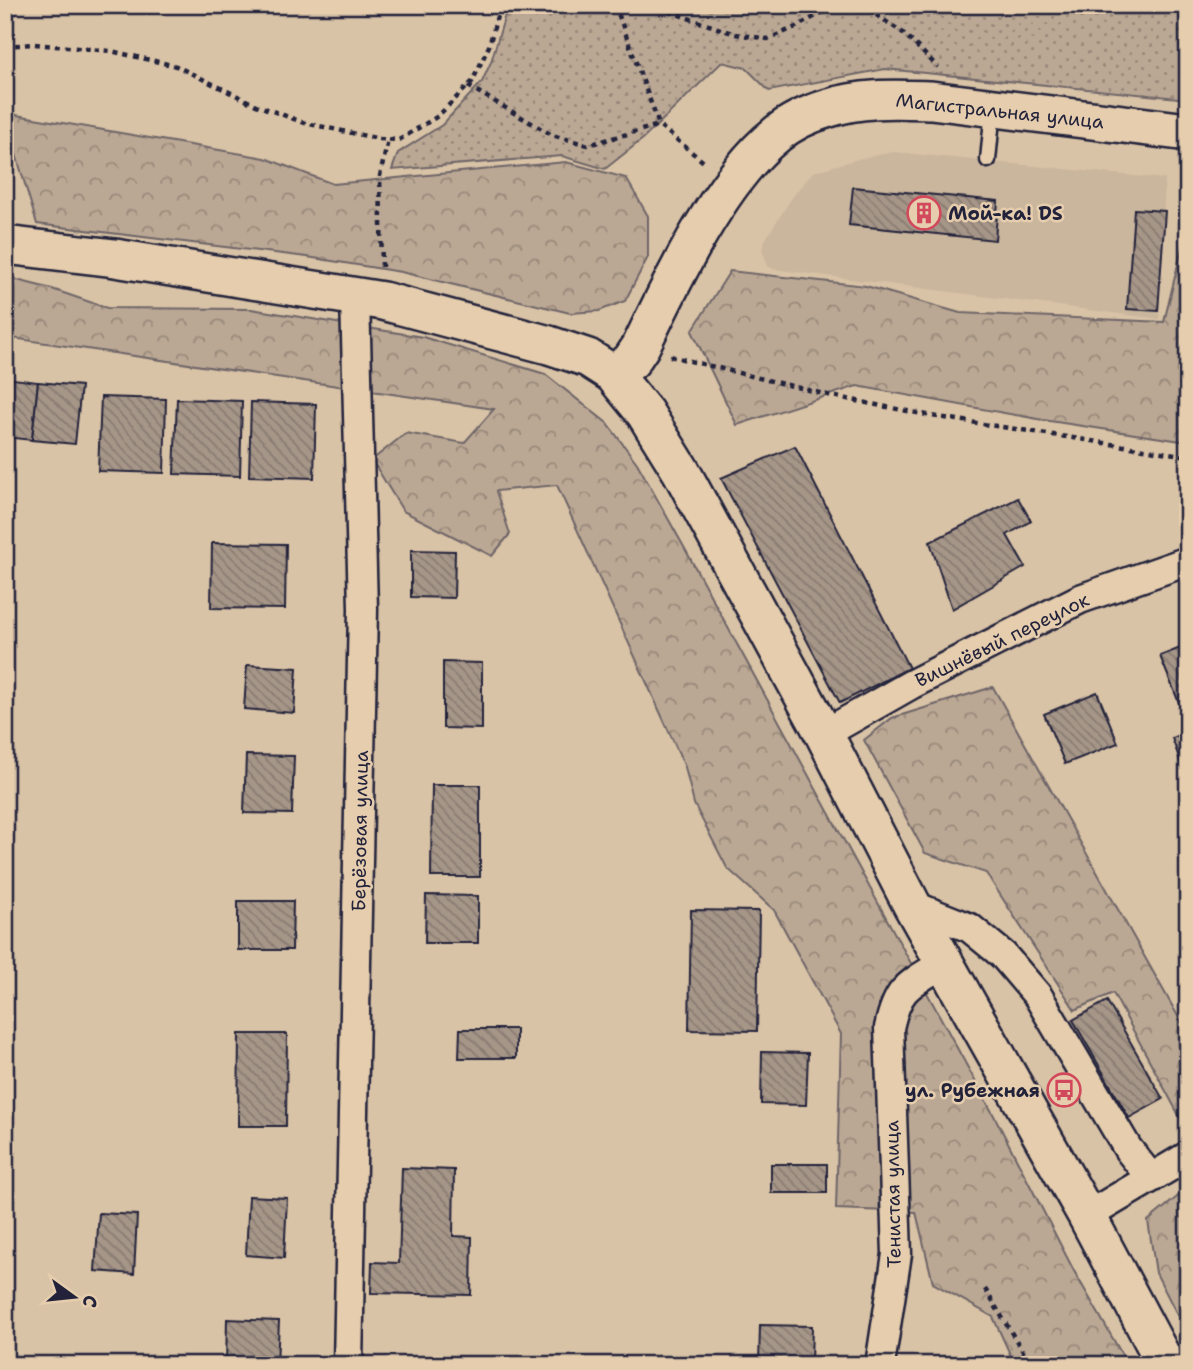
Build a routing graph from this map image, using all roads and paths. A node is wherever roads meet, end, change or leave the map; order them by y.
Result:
1 (500, 5) edge
2 (615, 5) edge
3 (650, 5) edge
4 (5, 46) edge
5 (468, 86) junction
6 (979, 107) junction
7 (659, 125) junction
8 (1188, 132) edge
9 (388, 140) junction
10 (988, 160) dead end
11 (730, 185) junction
12 (5, 244) edge
13 (369, 299) junction
14 (666, 355) dead end
15 (613, 374) junction
16 (1188, 456) edge
17 (1188, 561) edge
18 (824, 734) junction
19 (912, 905) junction
20 (944, 963) junction
21 (1188, 1156) edge
22 (1151, 1178) junction
23 (1087, 1216) junction
24 (985, 1289) dead end
25 (348, 1365) edge
26 (880, 1365) edge
27 (1031, 1365) edge
28 (1166, 1365) edge

1 - 5 path
2 - 7 path
3 - 6 path
4 - 9 path
5 - 7 path
5 - 9 path
6 - 8 street, Магистральная улица
6 - 10 lane
6 - 11 street, Магистральная улица
7 - 11 path
9 - 13 path
11 - 15 street, Магистральная улица
12 - 13 street
13 - 15 street
13 - 25 street, Берёзовая улица
14 - 16 path
15 - 18 street
17 - 18 street, Вишнёвый переулок
18 - 19 street
19 - 20 street
19 - 22 street
20 - 23 street
20 - 26 street, Тенистая улица
21 - 22 street
22 - 23 street
23 - 28 street
24 - 27 path

